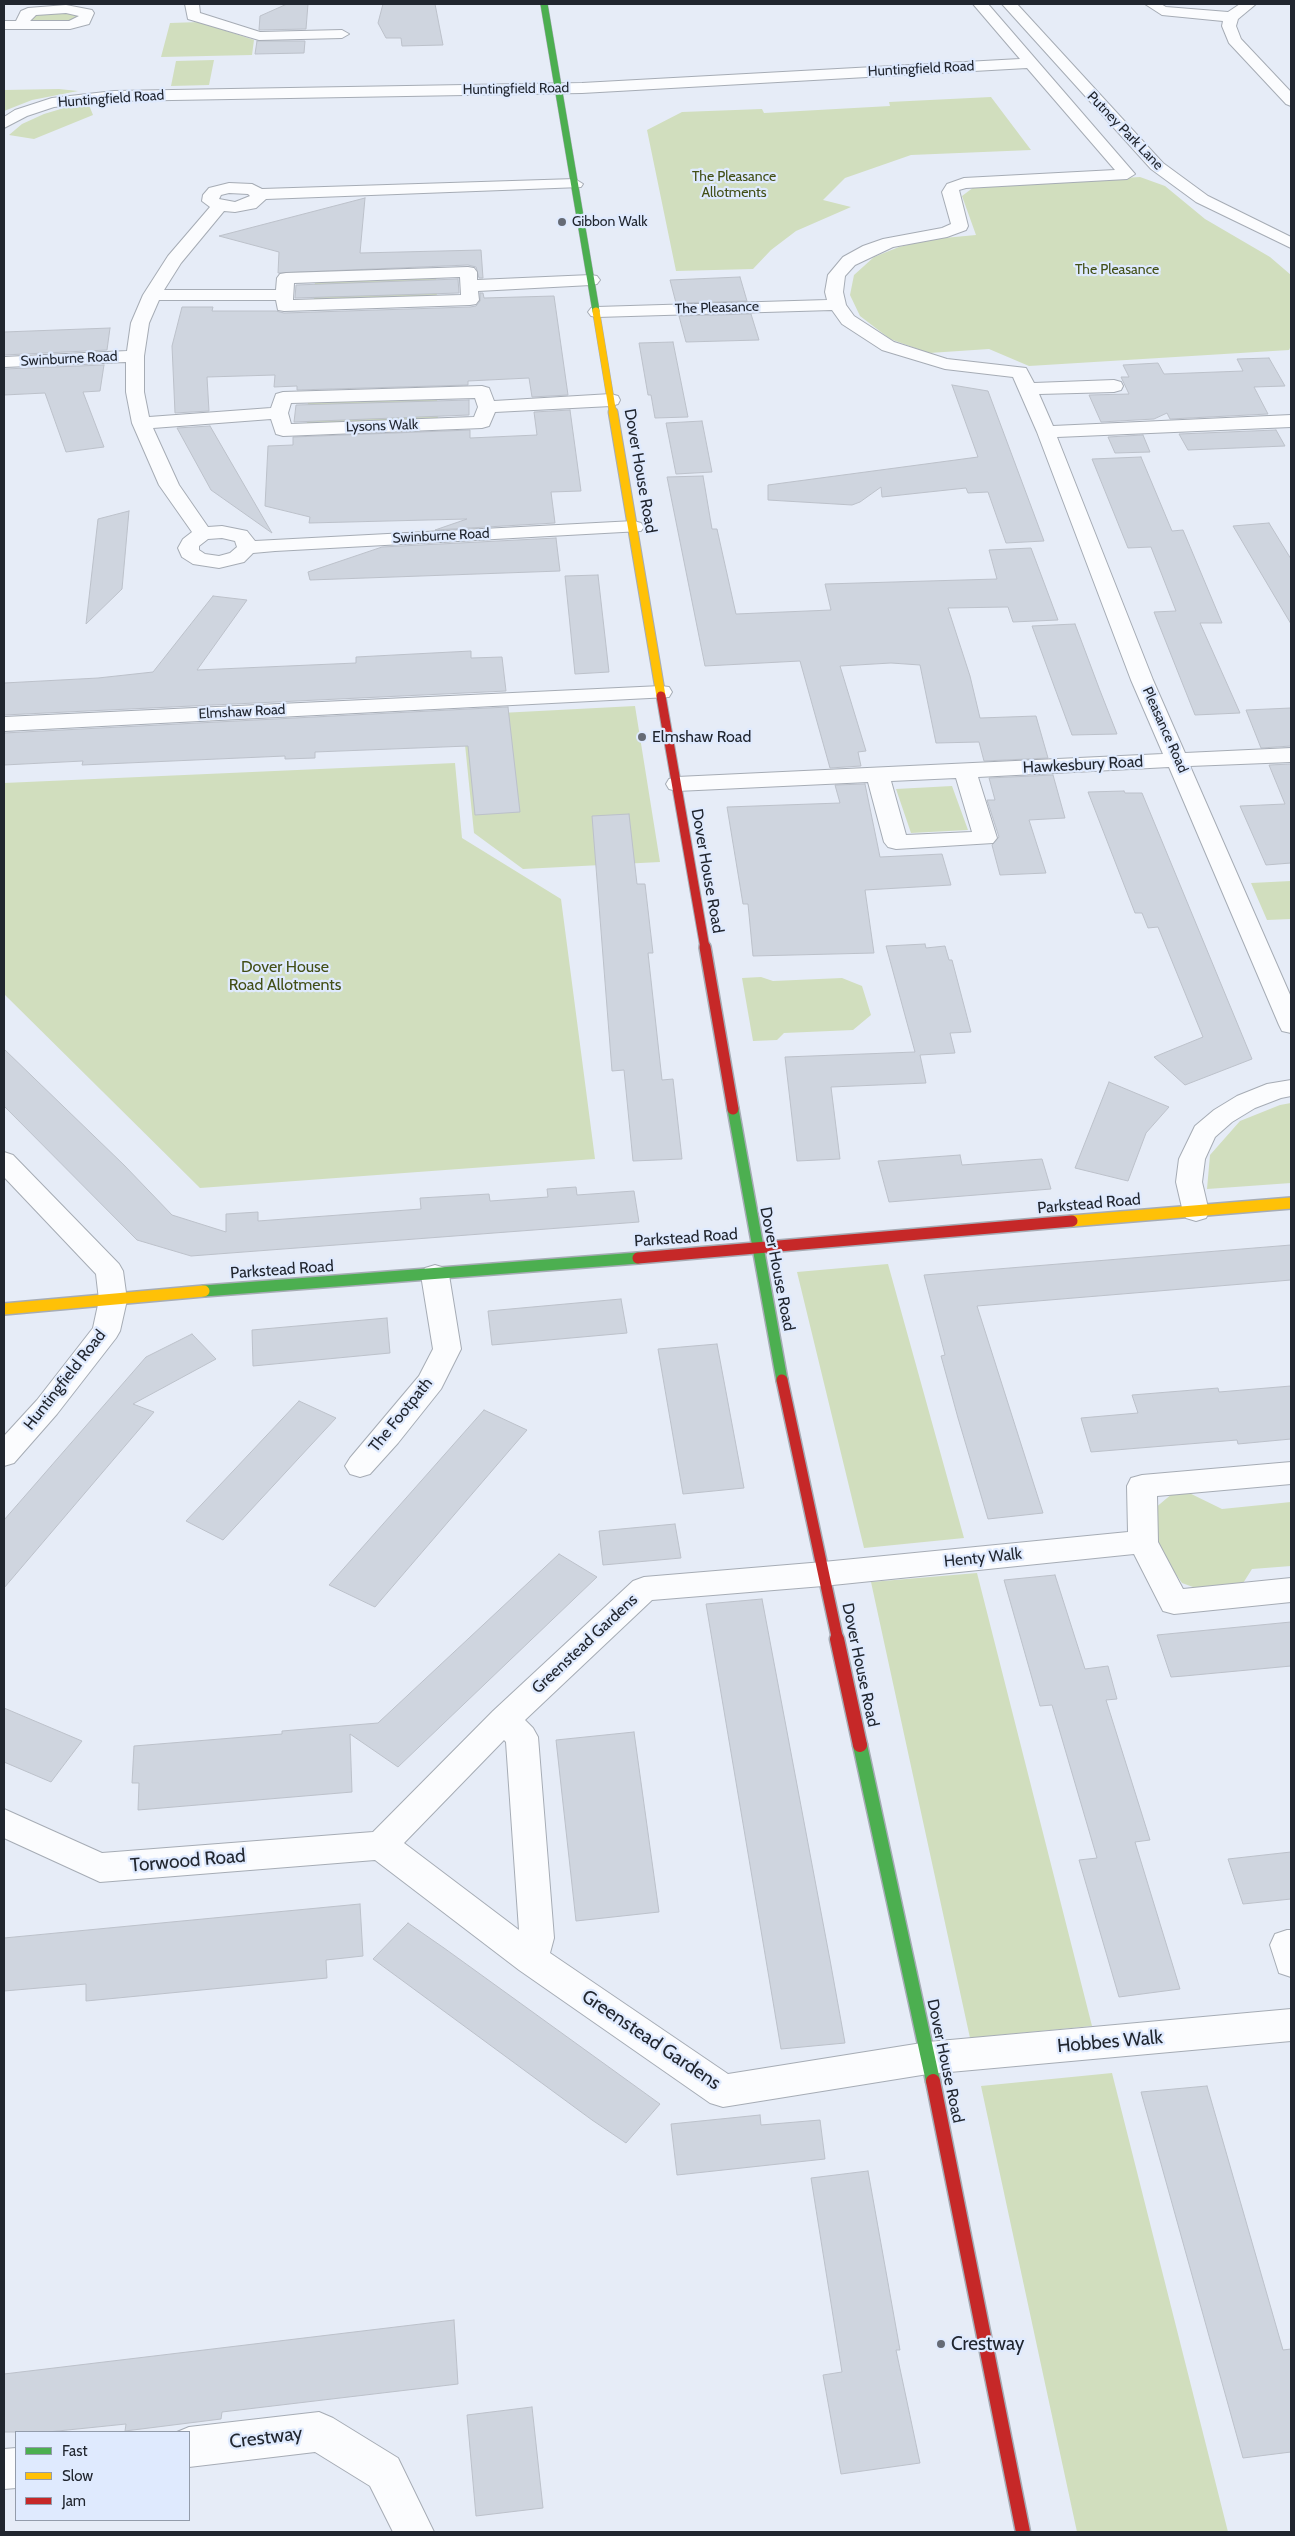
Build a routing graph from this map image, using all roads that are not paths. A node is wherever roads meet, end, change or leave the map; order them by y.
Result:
1 (192, 4) edge
2 (544, 4) edge
3 (980, 4) edge
4 (1009, 4) edge
5 (1152, 4) edge
6 (1249, 4) edge
7 (1231, 17) junction
8 (4, 25) edge
9 (21, 25) dead end
10 (342, 34) dead end
11 (1032, 63) junction
12 (558, 88) junction
13 (1291, 102) edge
14 (4, 123) edge
15 (575, 184) junction
16 (1291, 243) edge
17 (591, 280) junction
18 (469, 286) junction
19 (285, 294) junction
20 (152, 295) junction
21 (837, 305) junction
22 (597, 312) junction
23 (135, 356) junction
24 (4, 362) edge
25 (1114, 386) dead end
26 (1027, 389) junction
27 (610, 400) junction
28 (487, 407) junction
29 (279, 413) junction
30 (1291, 421) edge
31 (141, 423) junction
32 (1046, 432) junction
33 (634, 527) junction
34 (203, 534) junction
35 (247, 548) junction
36 (661, 692) junction
37 (4, 724) edge
38 (1291, 755) edge
39 (1178, 760) junction
40 (965, 771) junction
41 (878, 776) junction
42 (677, 784) junction
43 (1291, 1025) edge
44 (1291, 1088) edge
45 (4, 1161) edge
46 (1291, 1203) edge
47 (1196, 1212) junction
48 (757, 1249) junction
49 (434, 1275) junction
50 (113, 1300) junction
51 (4, 1309) edge
52 (4, 1455) edge
53 (360, 1466) dead end
54 (1291, 1473) edge
55 (1143, 1542) junction
56 (823, 1574) junction
57 (1291, 1590) edge
58 (504, 1720) junction
59 (4, 1823) edge
60 (381, 1845) junction
61 (1291, 1945) edge
62 (531, 1959) junction
63 (1291, 1962) edge
64 (1291, 2025) edge
65 (928, 2058) junction
66 (190, 2447) edge
67 (414, 2532) edge
68 (1023, 2532) edge

1 - 10 street
2 - 12 street, Dover House Road
3 - 11 street
4 - 16 street, Putney Park Lane
5 - 7 street
6 - 7 street
7 - 13 street
8 - 9 street
11 - 12 street, Huntingfield Road
11 - 21 street
12 - 14 street, Huntingfield Road
12 - 15 street, Dover House Road
15 - 17 street, Dover House Road
15 - 20 street, Swinburne Road
17 - 18 street
17 - 22 street, Dover House Road
18 - 19 street
18 - 19 street
19 - 20 street
20 - 23 street, Swinburne Road
21 - 22 street, The Pleasance
21 - 26 street
22 - 27 street, Dover House Road
23 - 24 street, Swinburne Road
23 - 31 street, Swinburne Road
25 - 26 street
26 - 32 street
27 - 28 street
27 - 33 street, Dover House Road
28 - 29 street, Lysons Walk
28 - 29 street, Lysons Walk
29 - 31 street
30 - 32 street
31 - 34 street, Swinburne Road
32 - 39 street, Pleasance Road
33 - 35 street, Swinburne Road
33 - 36 street, Dover House Road
34 - 35 street
34 - 35 street, Swinburne Road
36 - 37 street, Elmshaw Road
36 - 42 street, Dover House Road
38 - 39 street, Hawkesbury Road
39 - 40 street, Hawkesbury Road
39 - 43 street, Pleasance Road
40 - 41 street, Hawkesbury Road
40 - 41 street
41 - 42 street, Hawkesbury Road
42 - 48 street, Dover House Road
44 - 47 street
45 - 50 street, Huntingfield Road
46 - 47 street, Parkstead Road
47 - 48 street, Parkstead Road
48 - 49 street, Parkstead Road
48 - 56 street, Dover House Road
49 - 50 street, Parkstead Road
49 - 53 street, The Footpath
50 - 51 street, Parkstead Road
50 - 52 street, Huntingfield Road
54 - 55 street
55 - 56 street, Henty Walk
55 - 57 street
56 - 58 street, Greenstead Gardens
56 - 65 street, Dover House Road
58 - 60 street, Greenstead Gardens
58 - 62 street
59 - 60 street, Torwood Road
60 - 62 street, Greenstead Gardens
61 - 63 street
62 - 65 street, Greenstead Gardens
64 - 65 street, Hobbes Walk
65 - 68 street, Dover House Road
66 - 67 street, Crestway

